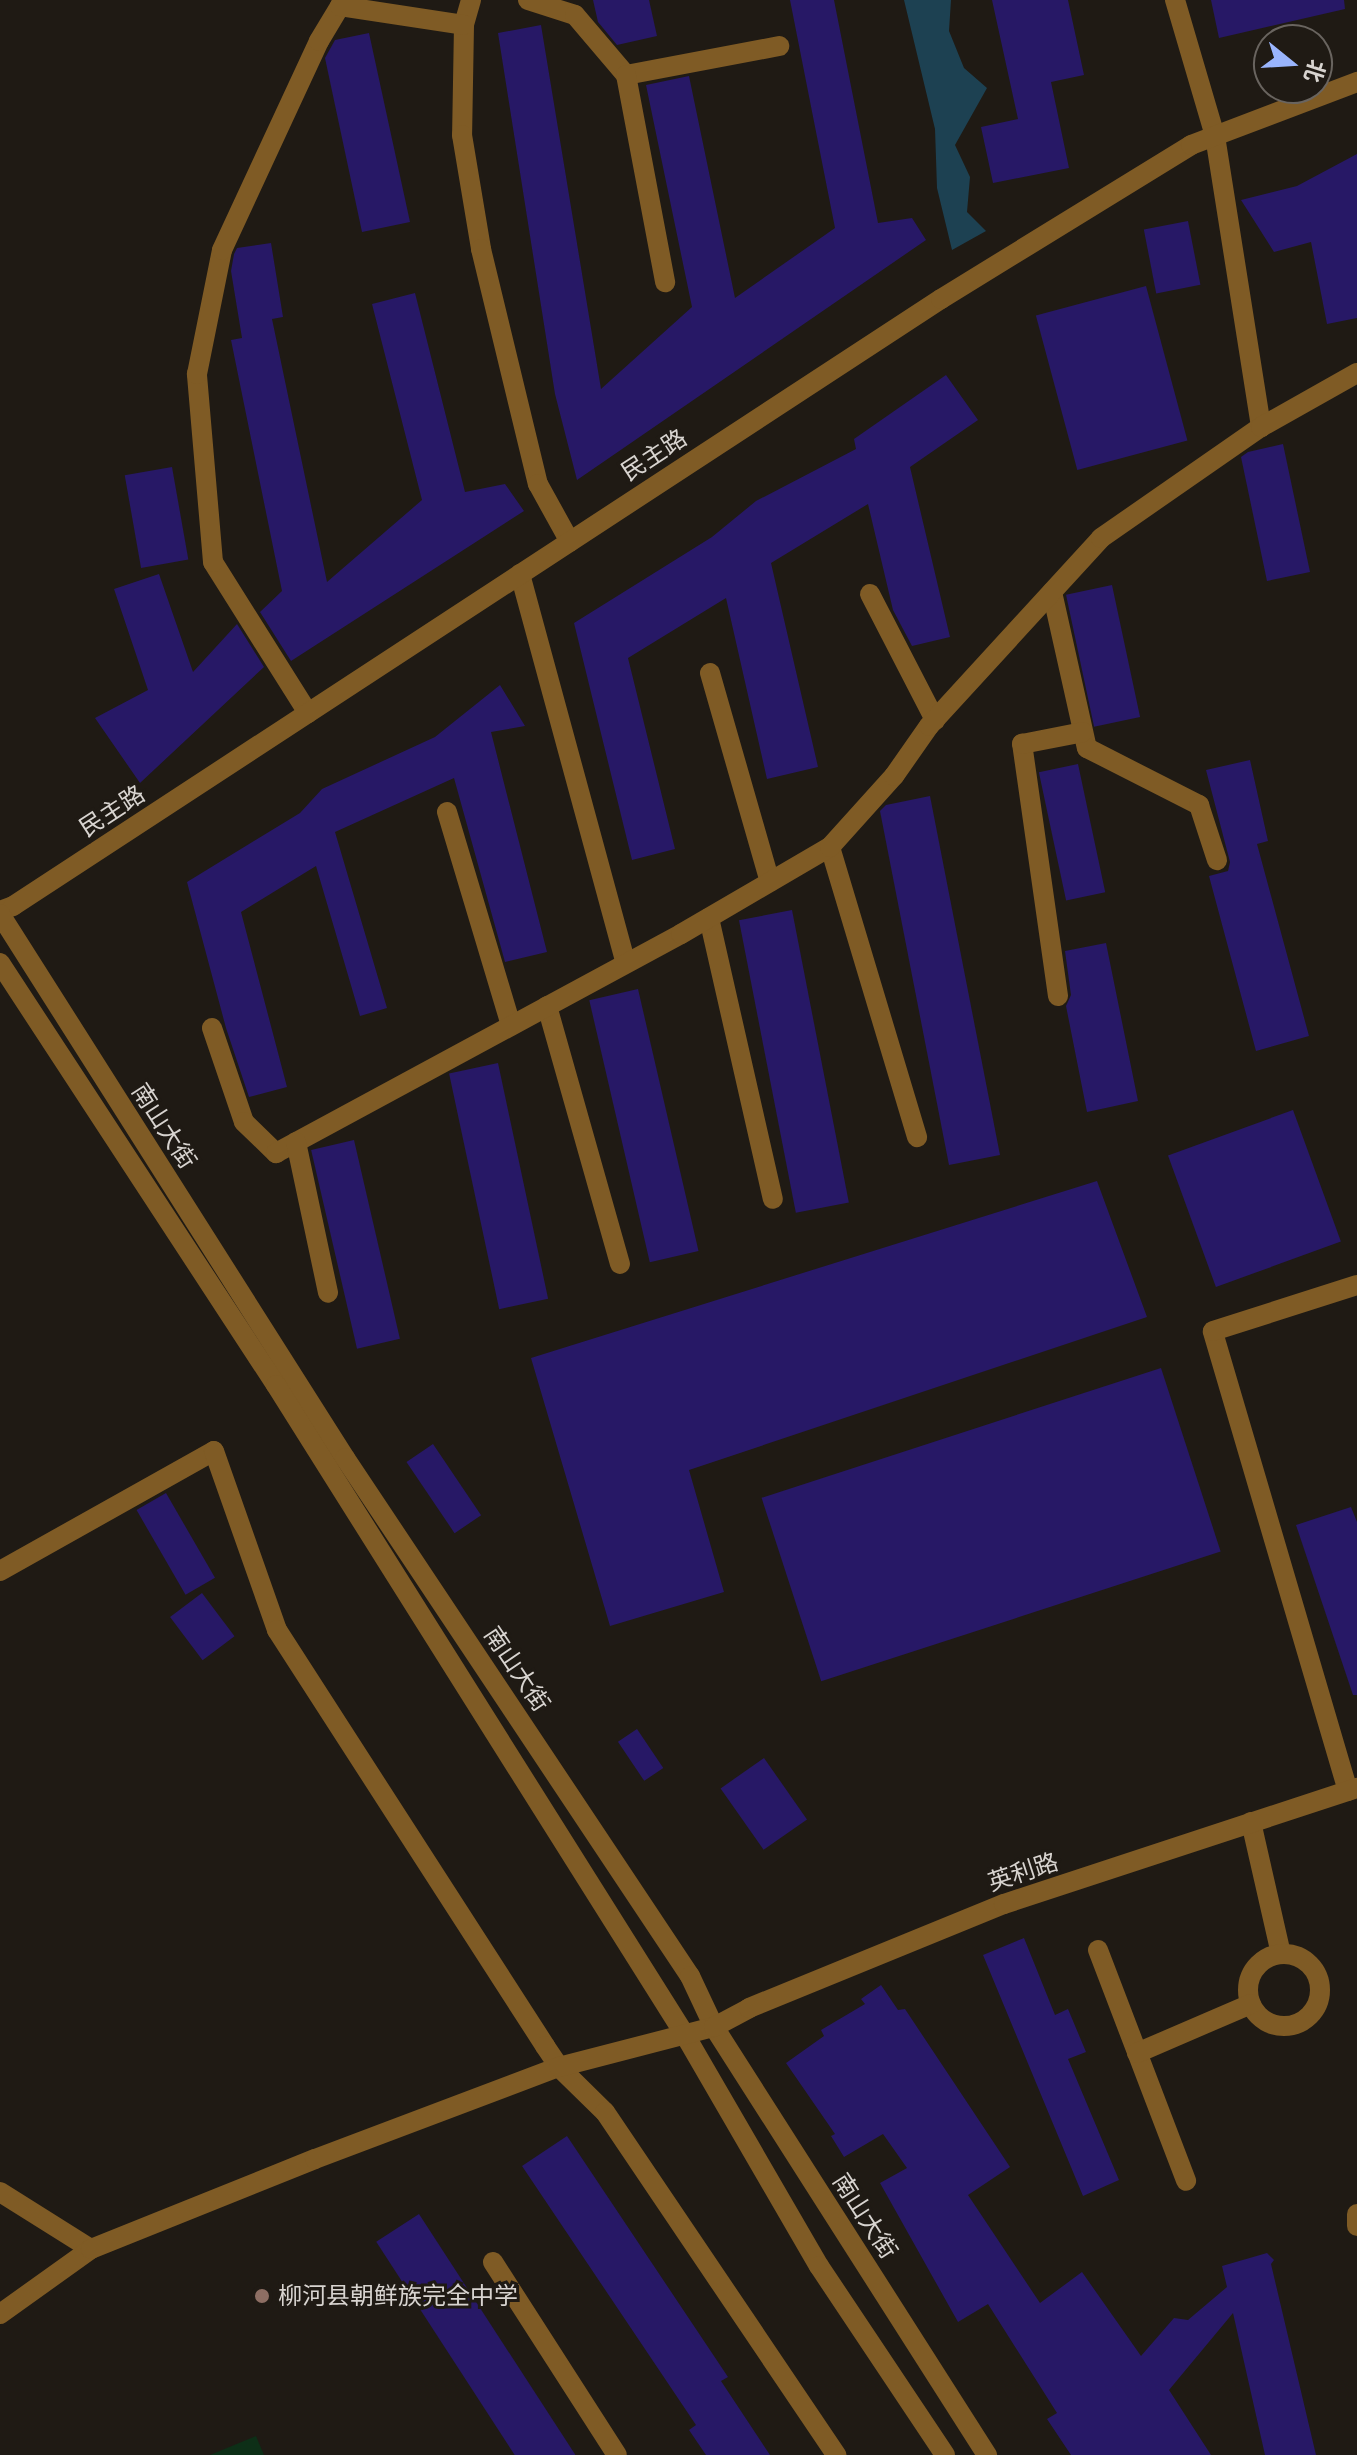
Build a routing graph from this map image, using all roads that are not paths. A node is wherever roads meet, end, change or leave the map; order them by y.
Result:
1 (471, 0) edge
2 (528, 0) edge
3 (1175, 0) edge
4 (464, 25) junction
5 (779, 46) dead end
6 (626, 75) junction
7 (1357, 82) edge
8 (1215, 136) junction
9 (665, 282) dead end
10 (1357, 373) edge
11 (1261, 427) junction
12 (570, 542) junction
13 (520, 574) junction
14 (1052, 592) junction
15 (870, 594) dead end
16 (710, 673) dead end
17 (308, 713) junction
18 (935, 720) junction
19 (1083, 732) junction
20 (447, 812) dead end
21 (830, 847) junction
22 (1217, 860) dead end
23 (770, 882) junction
24 (0, 912) edge
25 (709, 918) junction
26 (0, 963) edge
27 (626, 963) junction
28 (1058, 996) dead end
29 (547, 1006) junction
30 (511, 1026) junction
31 (212, 1028) dead end
32 (917, 1137) dead end
33 (296, 1142) junction
34 (773, 1199) dead end
35 (620, 1264) dead end
36 (1357, 1285) edge
37 (328, 1293) dead end
38 (0, 1571) edge
39 (1352, 1789) edge
40 (1251, 1822) junction
41 (1098, 1950) dead end
42 (1281, 1954) junction
43 (1251, 2004) junction
44 (714, 2027) junction
45 (685, 2035) junction
46 (1137, 2053) junction
47 (559, 2067) junction
48 (1186, 2181) dead end
49 (0, 2192) edge
50 (1357, 2214) edge
51 (1357, 2226) edge
52 (91, 2249) junction
53 (493, 2262) dead end
54 (0, 2314) edge
55 (617, 2455) edge
56 (836, 2455) edge
57 (945, 2455) edge
58 (987, 2455) edge

1 - 4 street
2 - 6 street
3 - 8 street
4 - 12 street
4 - 17 street
5 - 6 street
6 - 9 street
7 - 8 street, 民主路
8 - 11 street
8 - 12 street, 民主路
10 - 11 street
11 - 14 street
12 - 13 street, 民主路
13 - 17 street, 民主路
13 - 27 street
14 - 18 street
14 - 19 street
15 - 18 street
16 - 23 street
17 - 24 street, 民主路
18 - 21 street
19 - 22 street
19 - 28 street
20 - 30 street
21 - 23 street
21 - 32 street
23 - 25 street
24 - 44 street, 南山大街
25 - 27 street
25 - 34 street
26 - 45 street, 南山大街
27 - 29 street
29 - 30 street
29 - 35 street
30 - 33 street
31 - 33 street
33 - 37 street
36 - 39 street
38 - 47 street
39 - 40 street, 英利路
40 - 42 street
40 - 44 street, 英利路
41 - 46 street
42 - 43 street
42 - 43 street
43 - 46 street
44 - 45 street, 英利路
44 - 58 street, 南山大街
45 - 47 street, 英利路
45 - 57 street, 南山大街
46 - 48 street
47 - 52 street, 英利路
47 - 56 street
49 - 52 street
50 - 51 street
52 - 54 street, 英利路
53 - 55 street

